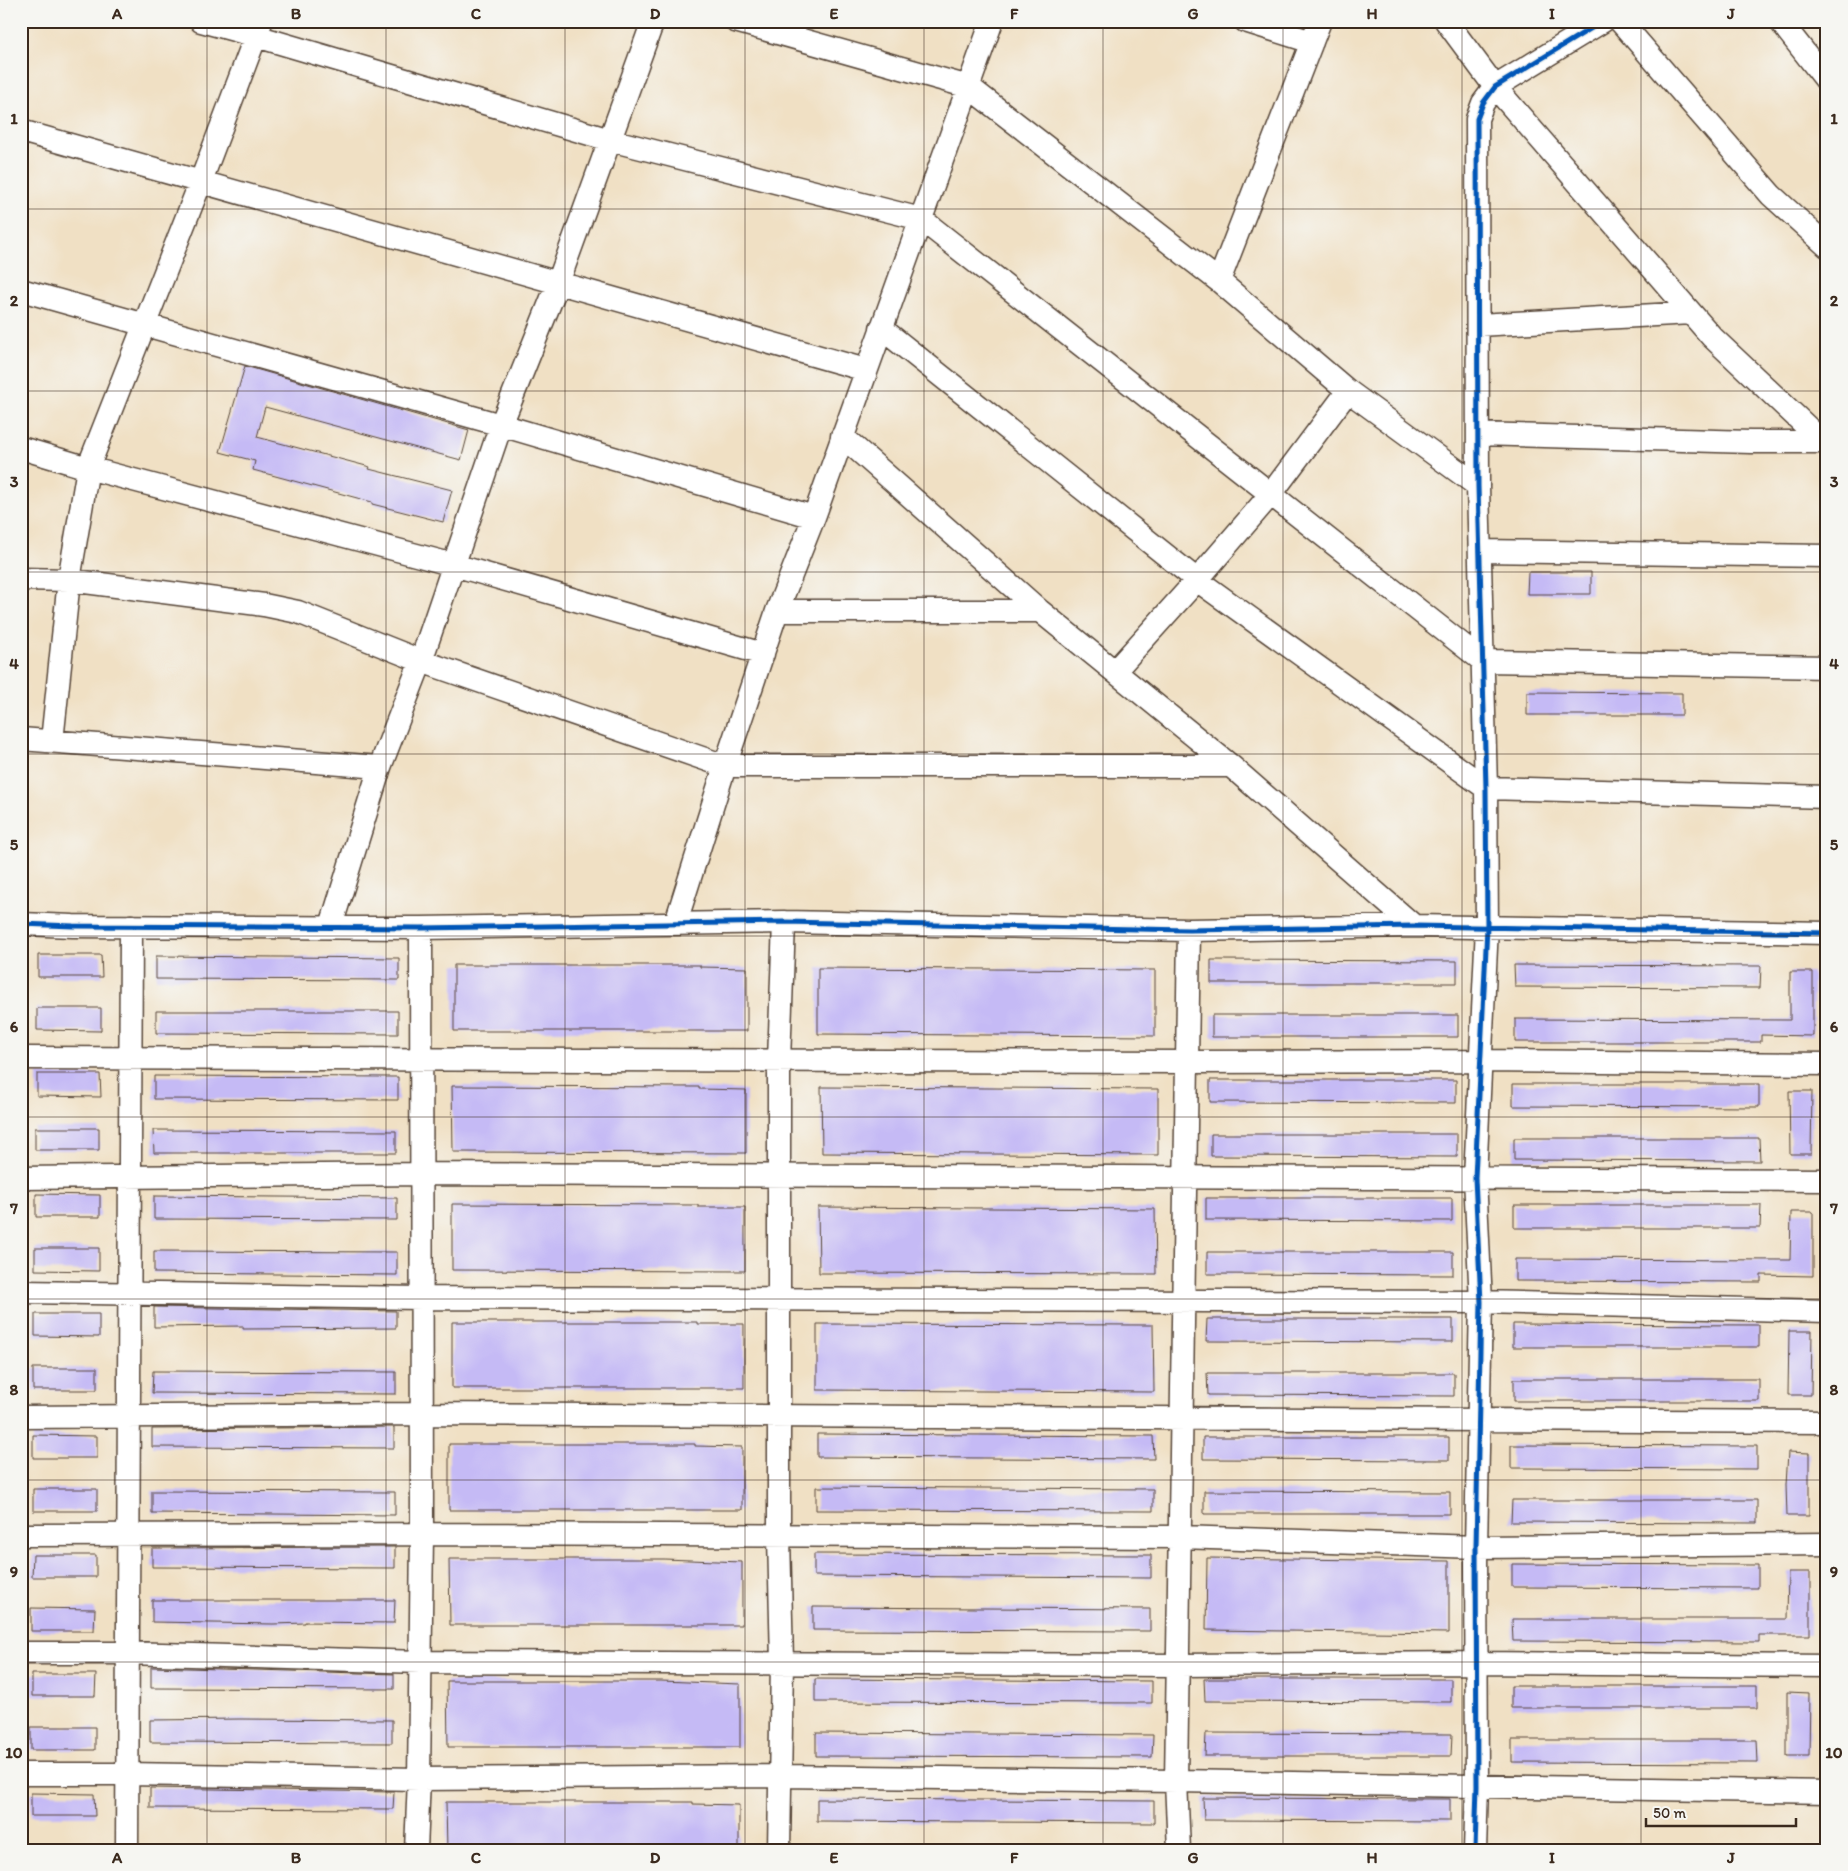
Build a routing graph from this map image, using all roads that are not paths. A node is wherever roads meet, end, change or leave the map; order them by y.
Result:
1 (200, 21) edge
2 (653, 21) edge
3 (736, 21) edge
4 (992, 21) edge
5 (1244, 21) edge
6 (1446, 21) edge
7 (1603, 21) edge
8 (1620, 21) edge
9 (1780, 21) edge
10 (258, 28) edge
11 (1316, 31) edge
12 (1827, 81) edge
13 (968, 87) junction
14 (1495, 88) junction
15 (21, 131) edge
16 (610, 140) junction
17 (201, 182) junction
18 (921, 219) junction
19 (1827, 246) edge
20 (1219, 281) junction
21 (558, 282) junction
22 (21, 290) edge
23 (1691, 313) junction
24 (144, 325) junction
25 (1478, 325) junction
26 (881, 328) junction
27 (866, 370) junction
28 (1348, 391) junction
29 (501, 425) junction
30 (1478, 434) junction
31 (842, 436) junction
32 (1825, 442) edge
33 (21, 448) edge
34 (88, 468) junction
35 (1478, 486) junction
36 (1271, 494) junction
37 (814, 517) junction
38 (1480, 551) junction
39 (1827, 556) edge
40 (454, 565) junction
41 (21, 580) edge
42 (69, 580) junction
43 (1197, 580) junction
44 (778, 611) junction
45 (1040, 611) junction
46 (763, 654) junction
47 (422, 661) junction
48 (1483, 661) junction
49 (1827, 667) edge
50 (1115, 671) junction
51 (21, 740) edge
52 (52, 741) junction
53 (725, 766) junction
54 (1231, 766) junction
55 (380, 767) junction
56 (1486, 788) junction
57 (1827, 796) edge
58 (676, 922) junction
59 (784, 922) junction
60 (21, 924) edge
61 (130, 926) junction
62 (331, 926) junction
63 (1414, 926) junction
64 (1487, 927) junction
65 (421, 928) junction
66 (1189, 930) junction
67 (1827, 934) edge
68 (21, 1058) edge
69 (130, 1058) junction
70 (420, 1060) junction
71 (779, 1061) junction
72 (1482, 1061) junction
73 (1186, 1062) junction
74 (1827, 1064) edge
75 (421, 1174) junction
76 (779, 1176) junction
77 (21, 1178) edge
78 (130, 1178) junction
79 (1184, 1178) junction
80 (1475, 1178) junction
81 (1827, 1180) edge
82 (21, 1292) edge
83 (129, 1293) junction
84 (421, 1298) junction
85 (779, 1299) junction
86 (1183, 1301) junction
87 (1482, 1302) junction
88 (1827, 1311) edge
89 (422, 1414) junction
90 (779, 1415) junction
91 (129, 1416) junction
92 (21, 1417) edge
93 (1181, 1417) junction
94 (1479, 1421) junction
95 (1827, 1422) edge
96 (128, 1534) junction
97 (422, 1534) junction
98 (21, 1535) edge
99 (779, 1536) junction
100 (1180, 1538) junction
101 (1827, 1544) edge
102 (1476, 1547) junction
103 (21, 1653) edge
104 (128, 1653) junction
105 (420, 1662) junction
106 (782, 1662) junction
107 (1476, 1663) junction
108 (1178, 1665) junction
109 (1827, 1666) edge
110 (21, 1774) edge
111 (127, 1774) junction
112 (779, 1776) junction
113 (419, 1779) junction
114 (1176, 1780) junction
115 (1477, 1786) junction
116 (1827, 1792) edge
117 (127, 1850) edge
118 (416, 1850) edge
119 (779, 1850) edge
120 (1179, 1850) edge
121 (1475, 1850) edge

1 - 10 street
2 - 16 street
3 - 13 street
4 - 13 street
5 - 11 street
6 - 14 street
7 - 14 street
8 - 19 street
9 - 12 street
10 - 16 street
10 - 17 street
11 - 20 street
13 - 18 street
13 - 20 street
14 - 23 street
14 - 25 street
15 - 17 street
16 - 18 street
16 - 21 street
17 - 21 street
17 - 24 street
18 - 26 street
18 - 36 street
20 - 28 street
21 - 27 street
21 - 29 street
22 - 24 street
23 - 25 street
23 - 32 street
24 - 29 street
24 - 34 street
25 - 30 street
26 - 27 street
26 - 43 street
27 - 31 street
28 - 35 street
28 - 36 street
29 - 37 street
29 - 40 street
30 - 32 street
30 - 35 street
31 - 37 street
31 - 45 street
33 - 34 street
34 - 40 street
34 - 42 street
35 - 38 street
36 - 43 street
36 - 48 street
37 - 44 street
38 - 39 street
38 - 48 street
40 - 46 street
40 - 47 street
41 - 42 street
42 - 47 street
42 - 52 street
43 - 50 street
43 - 56 street
44 - 45 street
44 - 46 street
45 - 50 street
46 - 53 street
47 - 53 street
47 - 55 street
48 - 49 street
48 - 56 street
50 - 54 street
51 - 52 street
52 - 55 street
53 - 54 street
53 - 58 street
54 - 63 street
55 - 62 street
56 - 57 street
56 - 64 street
58 - 59 street
58 - 65 street
59 - 66 street
59 - 71 street
60 - 61 street
61 - 62 street
61 - 69 street
62 - 65 street
63 - 64 street
63 - 66 street
64 - 67 street
64 - 72 street
65 - 70 street
66 - 73 street
68 - 69 street
69 - 70 street
69 - 78 street
70 - 71 street
70 - 75 street
71 - 73 street
71 - 76 street
72 - 73 street
72 - 74 street
72 - 80 street
73 - 79 street
75 - 76 street
75 - 78 street
75 - 84 street
76 - 79 street
76 - 85 street
77 - 78 street
78 - 83 street
79 - 80 street
79 - 86 street
80 - 81 street
80 - 87 street
82 - 83 street
83 - 84 street
83 - 91 street
84 - 85 street
84 - 89 street
85 - 86 street
85 - 90 street
86 - 87 street
86 - 93 street
87 - 88 street
87 - 94 street
89 - 90 street
89 - 91 street
89 - 97 street
90 - 93 street
90 - 99 street
91 - 92 street
91 - 96 street
93 - 94 street
93 - 100 street
94 - 95 street
94 - 102 street
96 - 97 street
96 - 98 street
96 - 104 street
97 - 99 street
97 - 105 street
99 - 100 street
99 - 106 street
100 - 102 street
100 - 108 street
101 - 102 street
102 - 107 street
103 - 104 street
104 - 105 street
104 - 111 street
105 - 106 street
105 - 113 street
106 - 108 street
106 - 112 street
107 - 108 street
107 - 109 street
107 - 115 street
108 - 114 street
110 - 111 street
111 - 113 street
111 - 117 street
112 - 113 street
112 - 114 street
112 - 119 street
113 - 118 street
114 - 115 street
114 - 120 street
115 - 116 street
115 - 121 street

